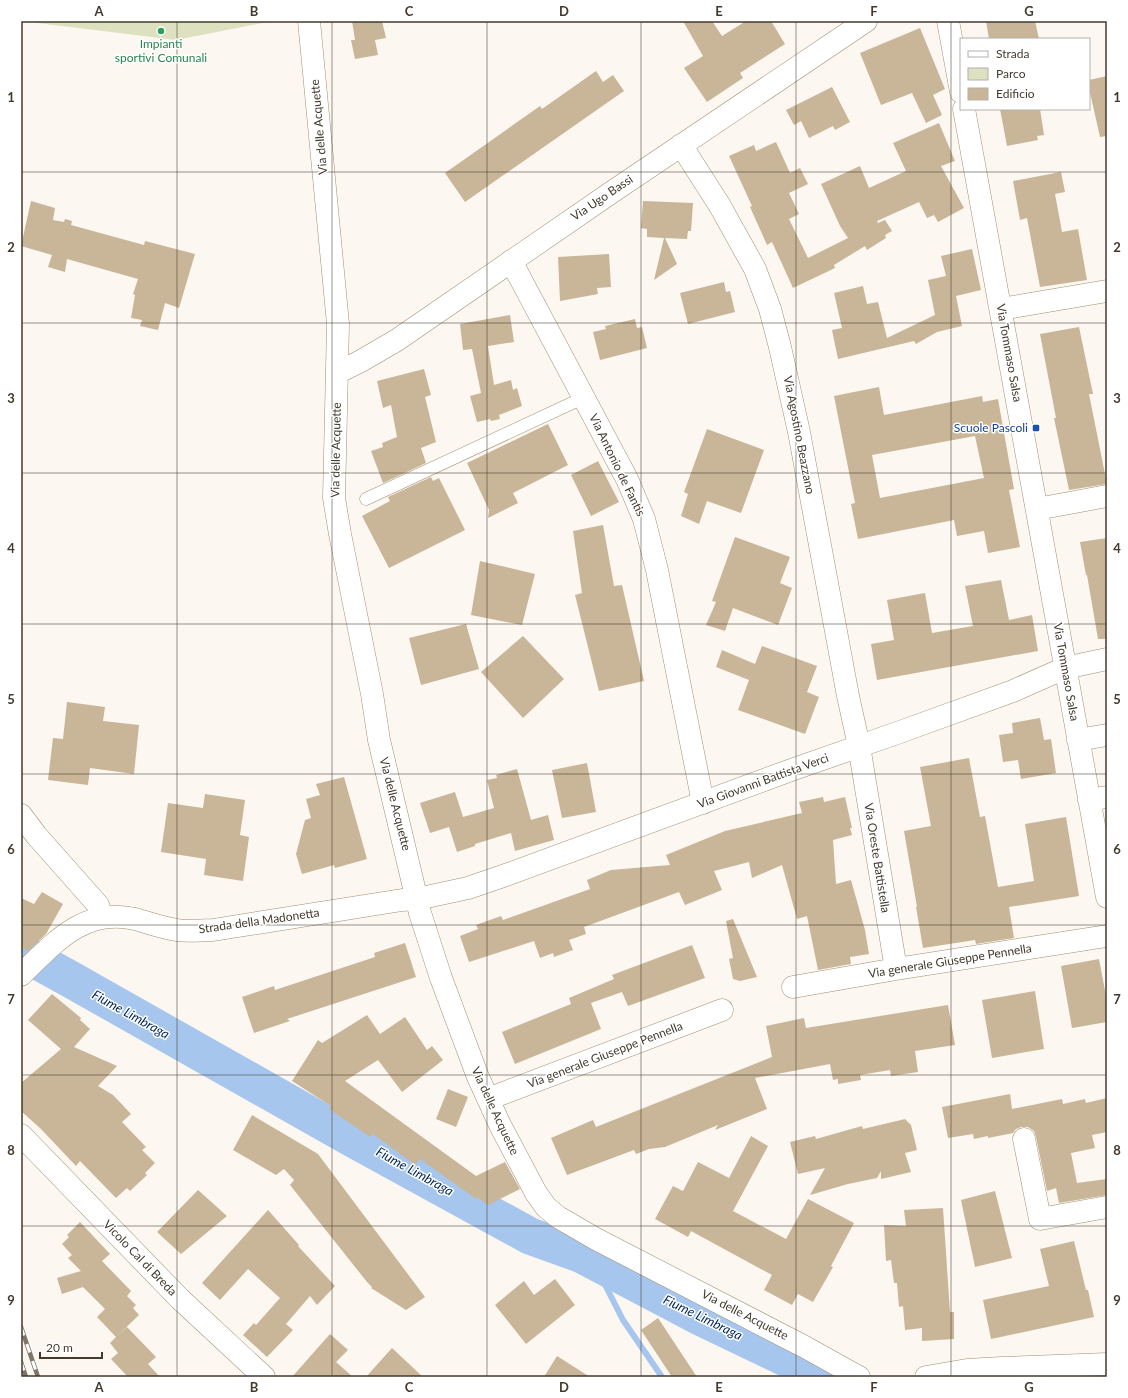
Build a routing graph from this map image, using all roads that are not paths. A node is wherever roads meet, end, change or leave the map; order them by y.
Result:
1 (309, 21) edge
2 (866, 21) edge
3 (948, 21) edge
4 (960, 87) edge
5 (964, 110) edge
6 (681, 145) junction
7 (511, 261) junction
8 (1107, 291) edge
9 (1001, 309) junction
10 (337, 373) junction
11 (583, 398) junction
12 (1107, 496) edge
13 (366, 499) dead end
14 (1037, 509) junction
15 (1107, 659) edge
16 (1065, 668) junction
17 (1107, 735) edge
18 (1078, 740) junction
19 (859, 746) junction
20 (1098, 798) edge
21 (703, 803) junction
22 (21, 815) edge
23 (1107, 897) edge
24 (417, 899) junction
25 (102, 917) junction
26 (1107, 936) edge
27 (896, 969) junction
28 (24, 972) edge
29 (793, 987) dead end
30 (722, 1010) dead end
31 (488, 1099) junction
32 (21, 1135) edge
33 (1024, 1139) dead end
34 (1107, 1208) edge
35 (1107, 1364) edge
36 (264, 1377) edge
37 (859, 1377) edge
38 (926, 1377) edge

1 - 10 street, Via delle Acquette
2 - 6 street, Via Ugo Bassi
3 - 4 street
5 - 9 street, Via Tommaso Salsa
6 - 7 street, Via Ugo Bassi
6 - 19 street, Via Agostino Beazzano
7 - 10 street, Via Ugo Bassi
7 - 11 street, Via Antonio de Fantis
8 - 9 street
9 - 14 street, Via Tommaso Salsa
10 - 24 street, Via delle Acquette
11 - 13 lane
11 - 21 street, Via Antonio de Fantis
12 - 14 street
14 - 16 street, Via Tommaso Salsa
15 - 16 street, Via Giovanni Battista Verci
16 - 18 street, Via Tommaso Salsa
16 - 19 street, Via Giovanni Battista Verci
17 - 18 street
18 - 20 street, Via Tommaso Salsa
19 - 21 street, Via Giovanni Battista Verci
19 - 27 street, Via Oreste Battistella
20 - 23 street, Via Tommaso Salsa
21 - 24 street, Via Giovanni Battista Verci
22 - 25 street
24 - 25 street, Strada della Madonetta
24 - 31 street, Via delle Acquette
25 - 28 street, Strada della Madonetta
26 - 27 street, Via generale Giuseppe Pennella
27 - 29 street, Via generale Giuseppe Pennella
30 - 31 street, Via generale Giuseppe Pennella
31 - 37 street, Via delle Acquette
32 - 36 street, Vicolo Cal di Breda
33 - 34 street
35 - 38 street

